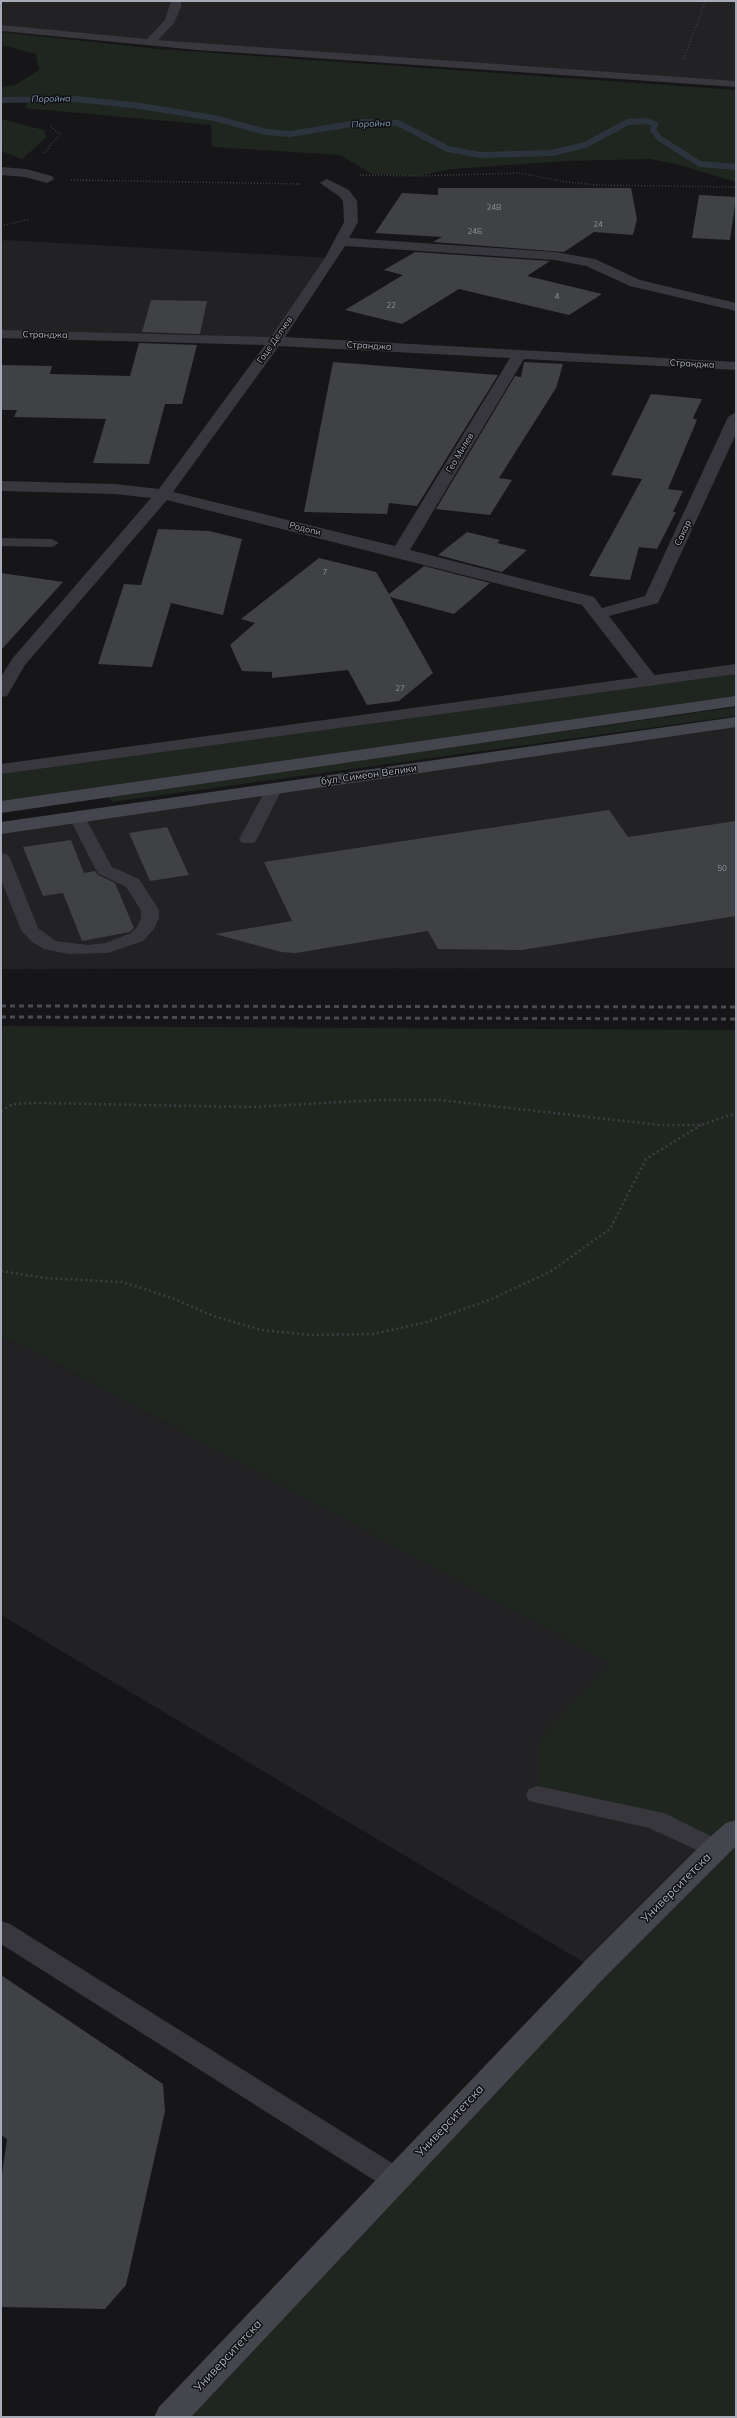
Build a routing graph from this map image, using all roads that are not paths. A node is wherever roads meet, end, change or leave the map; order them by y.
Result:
1 (176, 1) edge
2 (1, 28) edge
3 (149, 43) junction
4 (736, 84) edge
5 (1, 171) edge
6 (47, 179) road end
7 (328, 183) road end
8 (342, 242) junction
9 (736, 307) edge
10 (1, 334) edge
11 (275, 341) junction
12 (520, 354) junction
13 (736, 366) edge
14 (736, 417) edge
15 (1, 486) edge
16 (163, 494) junction
17 (1, 542) edge
18 (52, 542) dead end
19 (400, 552) junction
20 (599, 614) junction
21 (1, 662) edge
22 (18, 662) junction
23 (736, 669) edge
24 (650, 681) junction
25 (1, 692) edge
26 (736, 700) edge
27 (736, 722) edge
28 (1, 769) edge
29 (274, 788) junction
30 (1, 807) edge
31 (78, 817) junction
32 (1, 828) edge
33 (248, 839) dead end
34 (1, 858) edge
35 (538, 1795) dead end
36 (736, 1830) edge
37 (714, 1850) junction
38 (1, 1931) edge
39 (395, 2179) junction
40 (170, 2417) edge

1 - 3 lane
2 - 3 lane
3 - 4 lane
5 - 6 street
7 - 8 street, Гоце Делчев
8 - 9 street
8 - 11 street, Гоце Делчев
10 - 11 street, Странджа
11 - 12 street, Странджа
11 - 16 street, Гоце Делчев
12 - 13 street, Странджа
12 - 19 street, Гео Милев
14 - 20 street, Сакар
15 - 16 street, Родопи
16 - 19 street, Родопи
16 - 22 street, Гоце Делчев
17 - 18 lane
19 - 20 street, Родопи
20 - 24 street, Родопи
21 - 22 street
22 - 25 street, Гоце Делчев
23 - 24 lane
24 - 28 lane
26 - 30 main road
27 - 29 main road, бул. Симеон Велики
29 - 31 main road, бул. Симеон Велики
29 - 33 lane
31 - 32 main road, бул. Симеон Велики
31 - 34 lane
35 - 37 lane
36 - 37 main road, Университетска
37 - 39 main road, Университетска
38 - 39 lane
39 - 40 main road, Университетска

